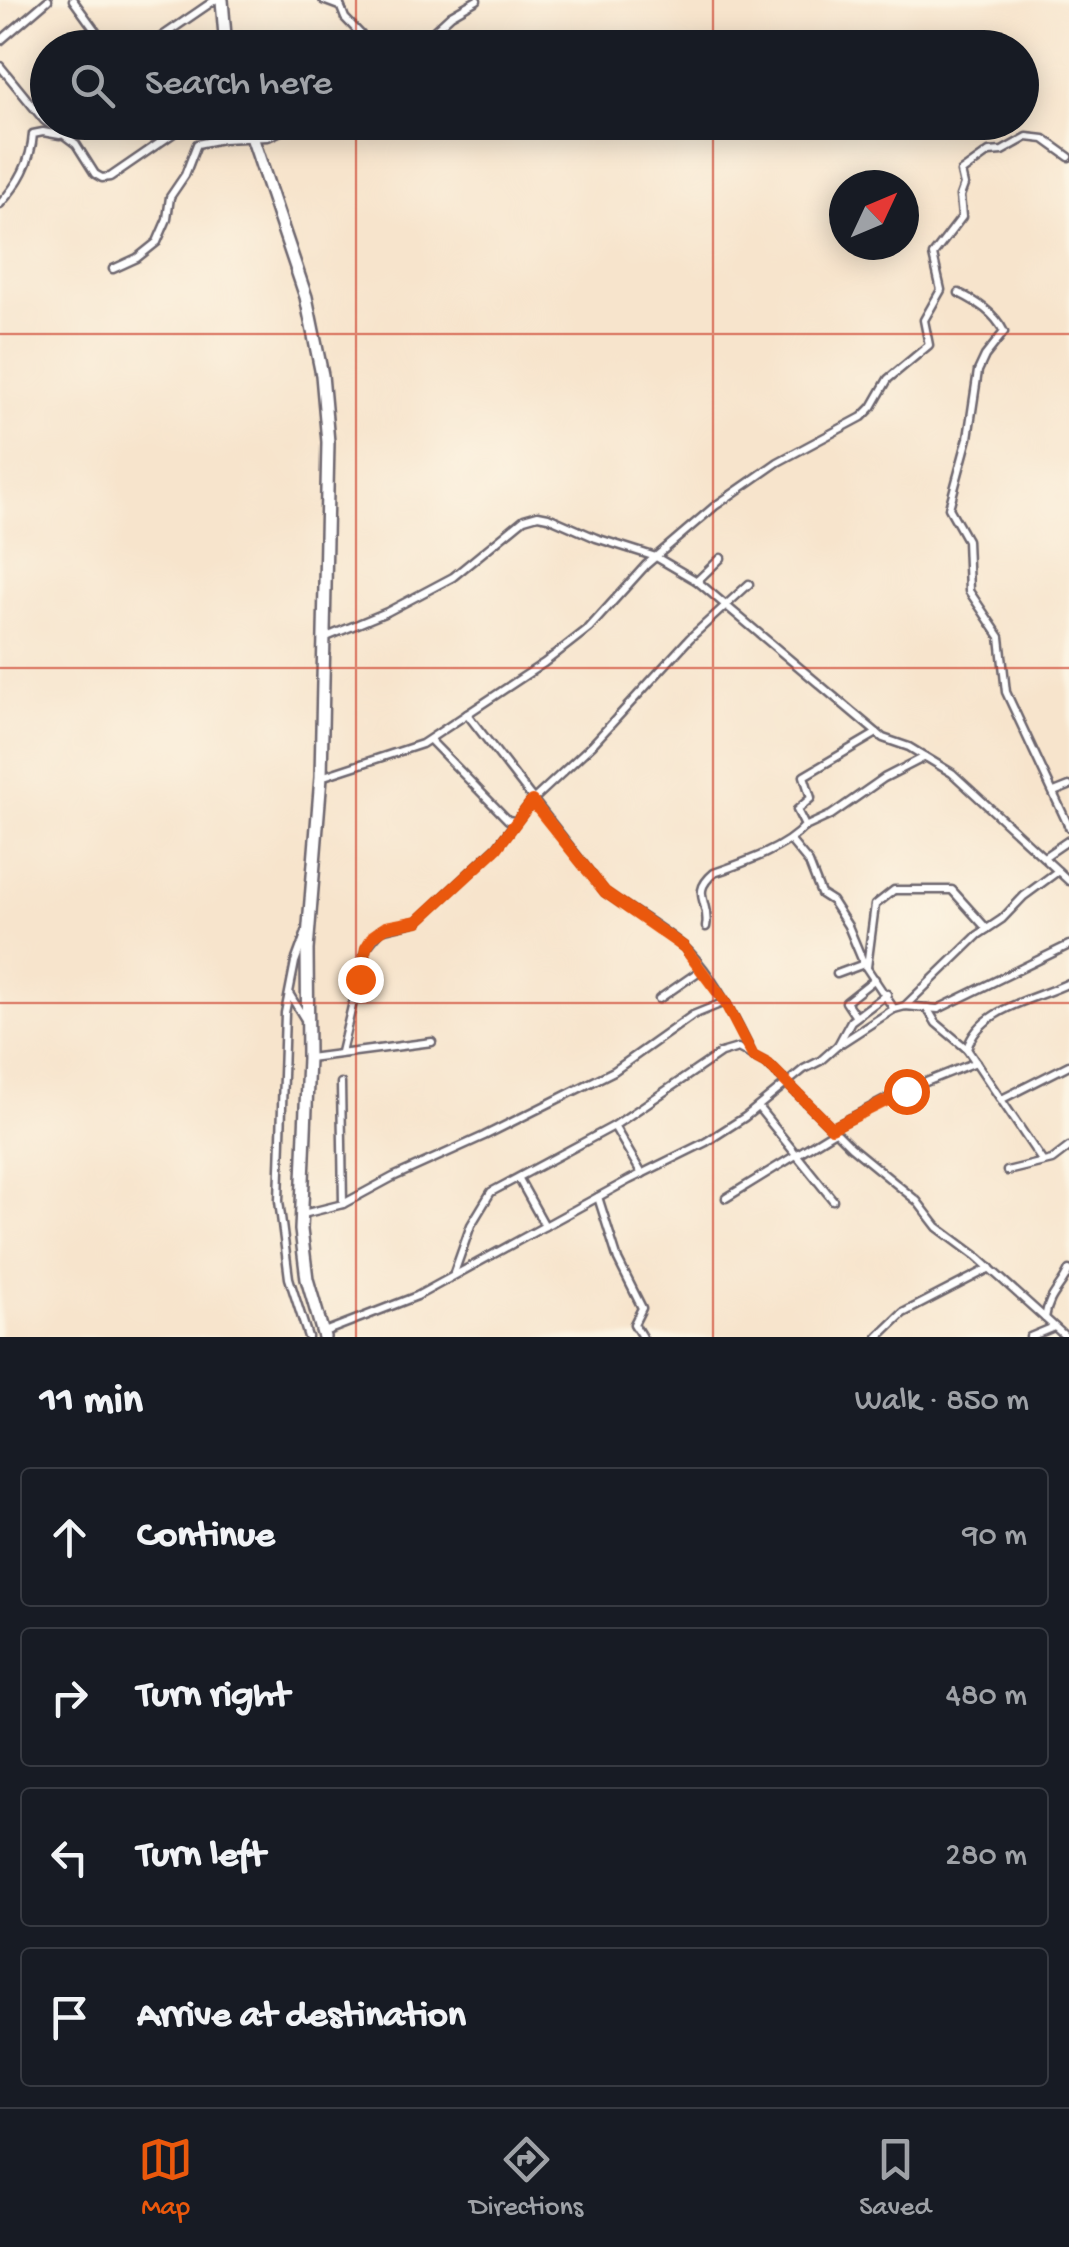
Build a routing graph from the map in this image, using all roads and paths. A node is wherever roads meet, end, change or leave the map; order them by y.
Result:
1 (48, 0) edge
2 (74, 0) edge
3 (218, 0) edge
4 (322, 0) edge
5 (477, 0) edge
6 (338, 3) edge
7 (95, 30) edge
8 (172, 30) edge
9 (223, 30) edge
10 (355, 30) edge
11 (434, 30) edge
12 (0, 41) edge
13 (0, 66) edge
14 (30, 101) edge
15 (1039, 139) edge
16 (32, 140) edge
17 (69, 140) edge
18 (161, 140) edge
19 (217, 140) edge
20 (254, 140) edge
21 (1020, 140) edge
22 (1069, 157) edge
23 (0, 204) edge
24 (113, 268) dead end
25 (959, 293) dead end
26 (656, 557) junction
27 (720, 558) dead end
28 (697, 580) junction
29 (749, 584) dead end
30 (724, 604) junction
31 (324, 638) junction
32 (466, 714) junction
33 (877, 733) junction
34 (430, 740) junction
35 (926, 757) junction
36 (321, 777) junction
37 (1069, 786) edge
38 (1054, 792) junction
39 (532, 801) junction
40 (516, 822) junction
41 (806, 827) junction
42 (1069, 827) edge
43 (790, 840) junction
44 (1069, 840) edge
45 (1044, 858) junction
46 (1058, 870) junction
47 (1069, 880) edge
48 (309, 927) junction
49 (706, 927) dead end
50 (987, 929) junction
51 (1069, 945) edge
52 (865, 966) junction
53 (702, 970) junction
54 (837, 974) dead end
55 (875, 979) junction
56 (1069, 983) edge
57 (289, 994) junction
58 (887, 994) junction
59 (659, 999) dead end
60 (725, 1002) junction
61 (905, 1006) junction
62 (926, 1007) junction
63 (894, 1009) junction
64 (856, 1017) junction
65 (308, 1029) junction
66 (432, 1042) dead end
67 (837, 1046) junction
68 (967, 1050) junction
69 (340, 1052) junction
70 (753, 1056) junction
71 (308, 1058) junction
72 (976, 1062) junction
73 (1069, 1065) edge
74 (788, 1082) junction
75 (340, 1083) dead end
76 (1002, 1099) junction
77 (758, 1107) junction
78 (614, 1126) junction
79 (834, 1130) junction
80 (1069, 1147) edge
81 (795, 1156) junction
82 (1043, 1162) junction
83 (1008, 1170) dead end
84 (642, 1174) junction
85 (519, 1180) junction
86 (598, 1197) junction
87 (726, 1198) dead end
88 (834, 1200) dead end
89 (343, 1204) junction
90 (302, 1214) junction
91 (544, 1226) junction
92 (990, 1268) junction
93 (1069, 1270) edge
94 (454, 1274) junction
95 (1045, 1318) junction
96 (1055, 1327) junction
97 (324, 1335) edge
98 (308, 1337) edge
99 (642, 1337) edge
100 (878, 1337) edge
101 (1030, 1337) edge
102 (1066, 1337) edge

1 - 12 street
2 - 7 street
3 - 8 street
3 - 9 main road
4 - 6 street
5 - 11 street
6 - 10 street
13 - 14 street
15 - 22 street
16 - 23 street
17 - 18 street
19 - 24 street
20 - 31 main road
21 - 26 street
25 - 38 street
26 - 28 street
26 - 31 street
26 - 32 street
27 - 28 street
28 - 30 street
29 - 30 street
30 - 33 street
30 - 39 street
31 - 36 main road
32 - 34 street
32 - 39 street
33 - 35 street
33 - 41 street
34 - 36 street
34 - 40 street
35 - 41 street
35 - 45 street
36 - 48 main road
37 - 38 street
38 - 42 street
39 - 40 street
39 - 53 street
40 - 69 street
41 - 43 street
43 - 49 street
43 - 52 street
44 - 45 street
45 - 46 street
46 - 47 street
46 - 50 street
48 - 57 street
48 - 65 main road
50 - 52 street
50 - 61 street
51 - 62 street
52 - 54 street
52 - 55 street
53 - 59 street
53 - 60 street
55 - 58 street
55 - 64 street
56 - 68 street
57 - 65 street
57 - 98 street
58 - 63 street
58 - 64 street
60 - 70 street
60 - 89 street
61 - 62 street
61 - 63 street
62 - 68 street
63 - 67 street
64 - 67 street
65 - 71 main road
66 - 69 street
67 - 74 street
68 - 72 street
69 - 71 street
70 - 74 street
70 - 78 street
71 - 90 main road
72 - 76 street
72 - 79 street
73 - 76 street
74 - 77 street
74 - 79 street
75 - 89 street
76 - 82 street
77 - 81 street
77 - 84 street
78 - 84 street
78 - 85 street
79 - 81 street
79 - 92 street
80 - 82 street
81 - 87 street
81 - 88 street
82 - 83 street
84 - 86 street
85 - 91 street
85 - 94 street
86 - 91 street
86 - 99 street
89 - 90 street
90 - 97 main road
91 - 94 street
92 - 95 street
92 - 100 street
93 - 95 street
94 - 97 street
95 - 96 street
96 - 101 street
96 - 102 street

